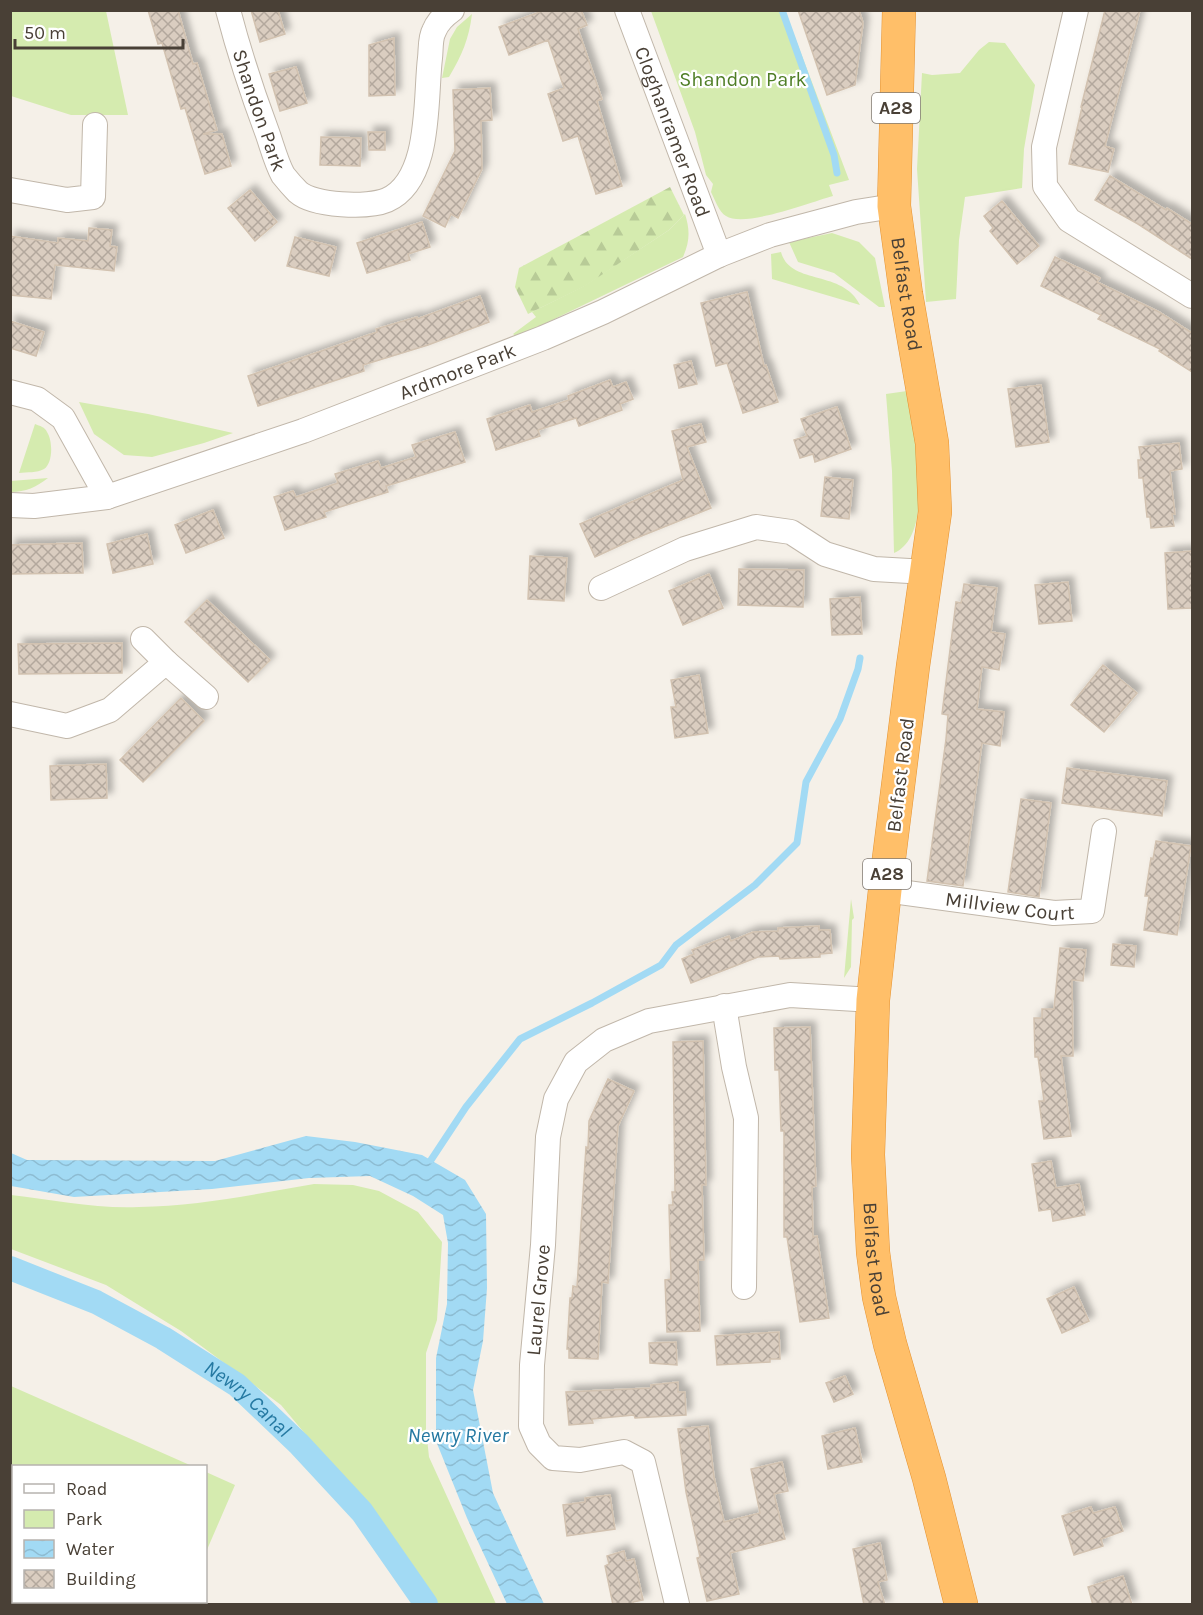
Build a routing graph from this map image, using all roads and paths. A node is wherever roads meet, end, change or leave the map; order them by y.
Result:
1 (228, 10) edge
2 (452, 10) edge
3 (627, 10) edge
4 (899, 10) edge
5 (1076, 10) edge
6 (95, 125) dead end
7 (10, 190) edge
8 (894, 206) junction
9 (718, 255) junction
10 (1192, 296) edge
11 (10, 392) edge
12 (107, 497) junction
13 (10, 505) edge
14 (927, 572) junction
15 (601, 588) dead end
16 (143, 639) dead end
17 (166, 662) junction
18 (206, 697) dead end
19 (10, 714) edge
20 (1104, 831) dead end
21 (885, 890) junction
22 (873, 1000) junction
23 (724, 1006) junction
24 (744, 1287) dead end
25 (676, 1605) edge
26 (961, 1605) edge

1 - 2 street, Shandon Park
3 - 9 street, Cloghanramer Road
4 - 8 highway, Belfast Road / A28
5 - 10 street
6 - 7 street
8 - 9 street, Ardmore Park
8 - 14 highway, Belfast Road / A28
9 - 12 street, Ardmore Park
11 - 12 street
12 - 13 street, Ardmore Park
14 - 15 street
14 - 21 highway, Belfast Road / A28
16 - 17 street
17 - 18 street
17 - 19 street
20 - 21 street, Millview Court
21 - 22 highway, Belfast Road / A28
22 - 23 street, Laurel Grove
22 - 26 highway, Belfast Road / A28
23 - 24 street
23 - 25 street, Laurel Grove

